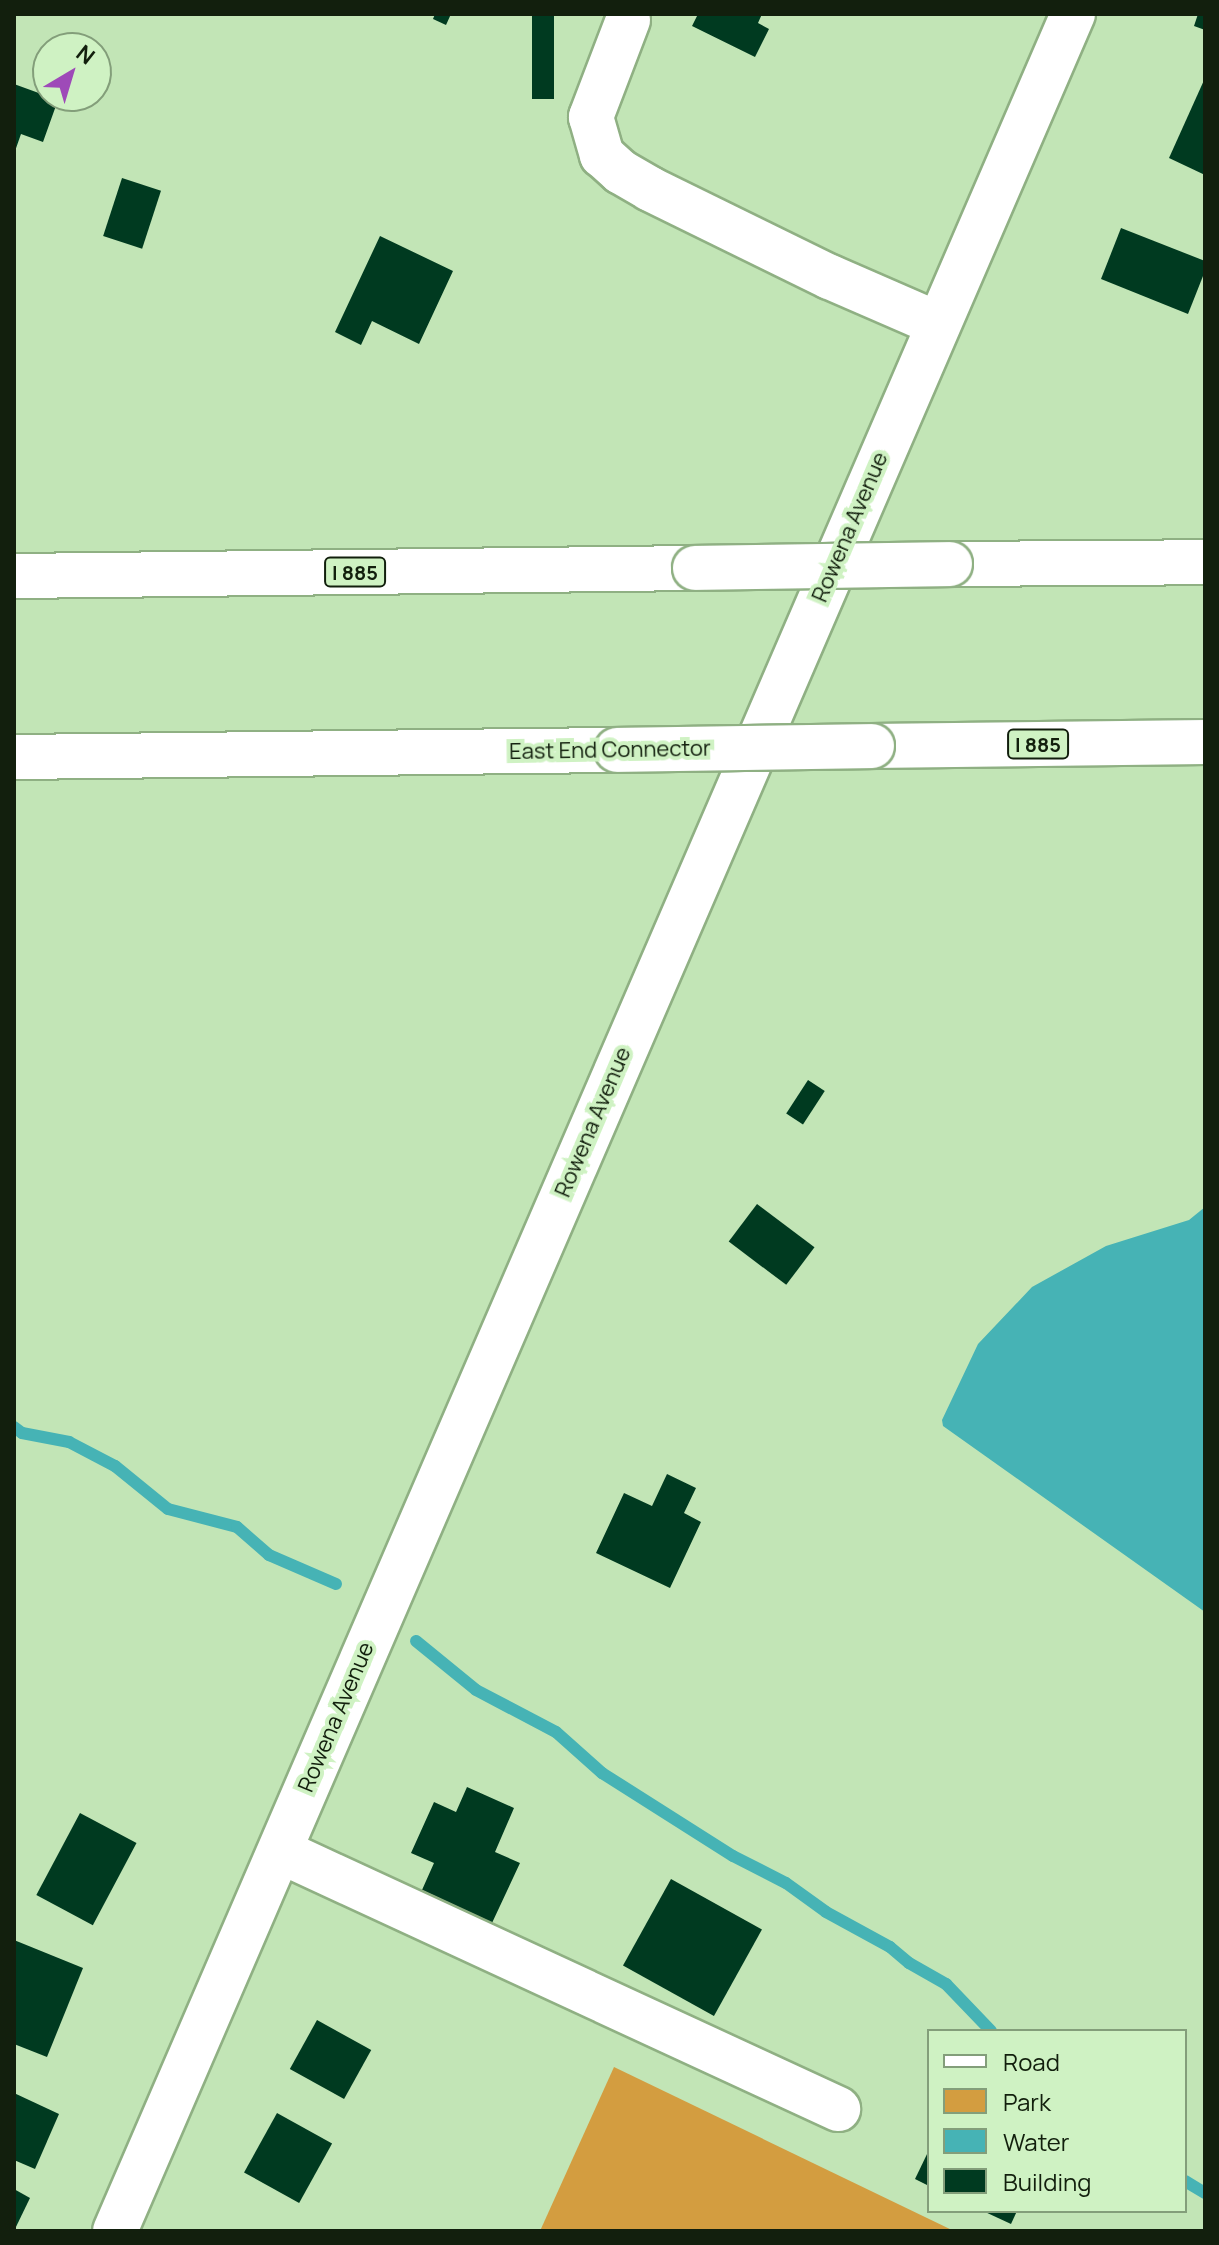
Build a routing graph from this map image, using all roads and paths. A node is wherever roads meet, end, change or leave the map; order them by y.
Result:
1 (1073, 14) edge
2 (628, 20) dead end
3 (938, 324) junction
4 (1205, 555) edge
5 (1157, 562) junction
6 (1205, 562) edge
7 (14, 576) edge
8 (1205, 742) edge
9 (14, 757) edge
10 (280, 1851) junction
11 (838, 2109) dead end
12 (115, 2231) edge

1 - 3 main road, Rowena Avenue
2 - 3 main road
3 - 10 main road, Rowena Avenue
4 - 5 main road
5 - 6 main road, I 885
5 - 7 main road, I 885, bridge
8 - 9 main road, East End Connector / I 885, bridge
10 - 11 main road
10 - 12 main road, Rowena Avenue

